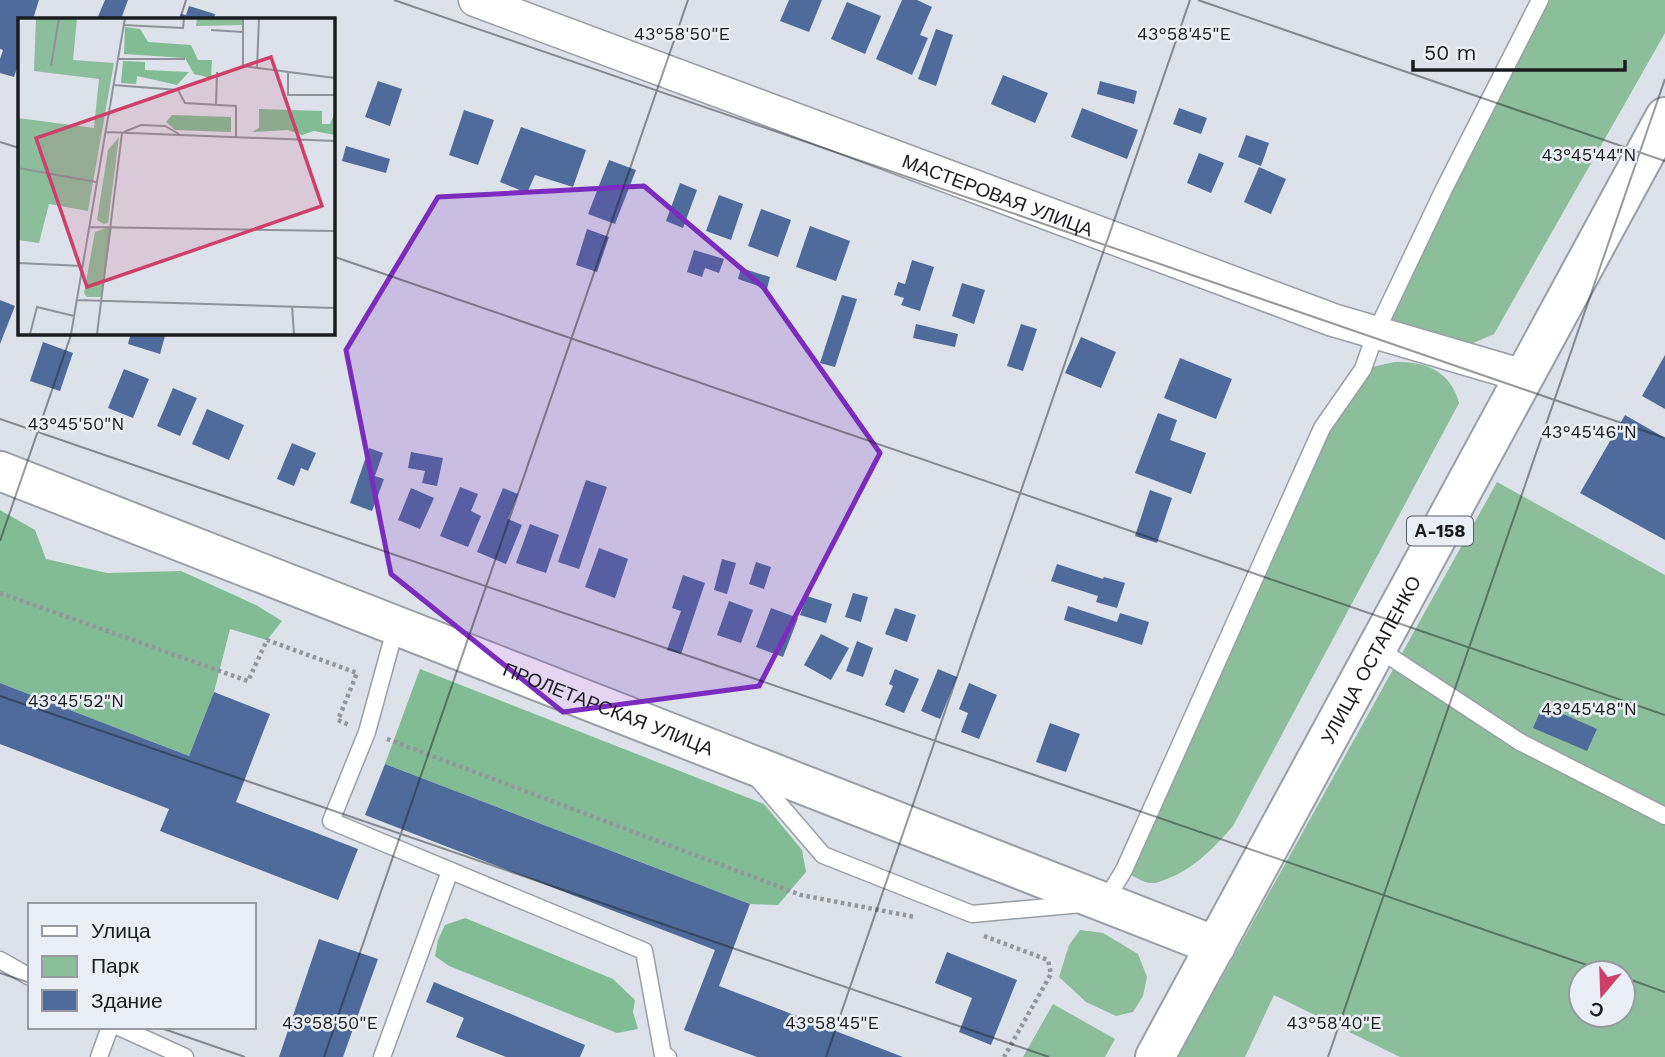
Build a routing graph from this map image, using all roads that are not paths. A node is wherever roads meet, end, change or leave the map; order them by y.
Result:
1 (475, 0) edge
2 (1540, 0) edge
3 (1659, 140) edge
4 (1376, 332) junction
5 (1524, 376) junction
6 (0, 471) edge
7 (396, 625) junction
8 (1377, 648) junction
9 (740, 760) junction
10 (1665, 816) edge
11 (450, 871) junction
12 (1105, 902) junction
13 (1216, 946) junction
14 (0, 960) edge
15 (28, 976) edge
16 (109, 1029) edge
17 (123, 1029) edge
18 (99, 1057) edge
19 (185, 1057) edge
20 (382, 1057) edge
21 (668, 1057) edge
22 (1155, 1057) edge

1 - 4 street, МАСТЕРОВАЯ УЛИЦА
2 - 4 lane
3 - 5 street, УЛИЦА ОСТАПЕНКО / А-158
4 - 5 street, МАСТЕРОВАЯ УЛИЦА
4 - 12 lane
5 - 8 street, УЛИЦА ОСТАПЕНКО / А-158
6 - 7 street, ПРОЛЕТАРСКАЯ УЛИЦА
7 - 9 street, ПРОЛЕТАРСКАЯ УЛИЦА
7 - 11 lane
8 - 10 lane
8 - 13 street, УЛИЦА ОСТАПЕНКО / А-158
9 - 12 street, ПРОЛЕТАРСКАЯ УЛИЦА
9 - 12 lane
11 - 20 lane
11 - 21 lane
12 - 13 street, ПРОЛЕТАРСКАЯ УЛИЦА
13 - 22 street, УЛИЦА ОСТАПЕНКО / А-158
14 - 15 lane
16 - 18 lane
17 - 19 lane

